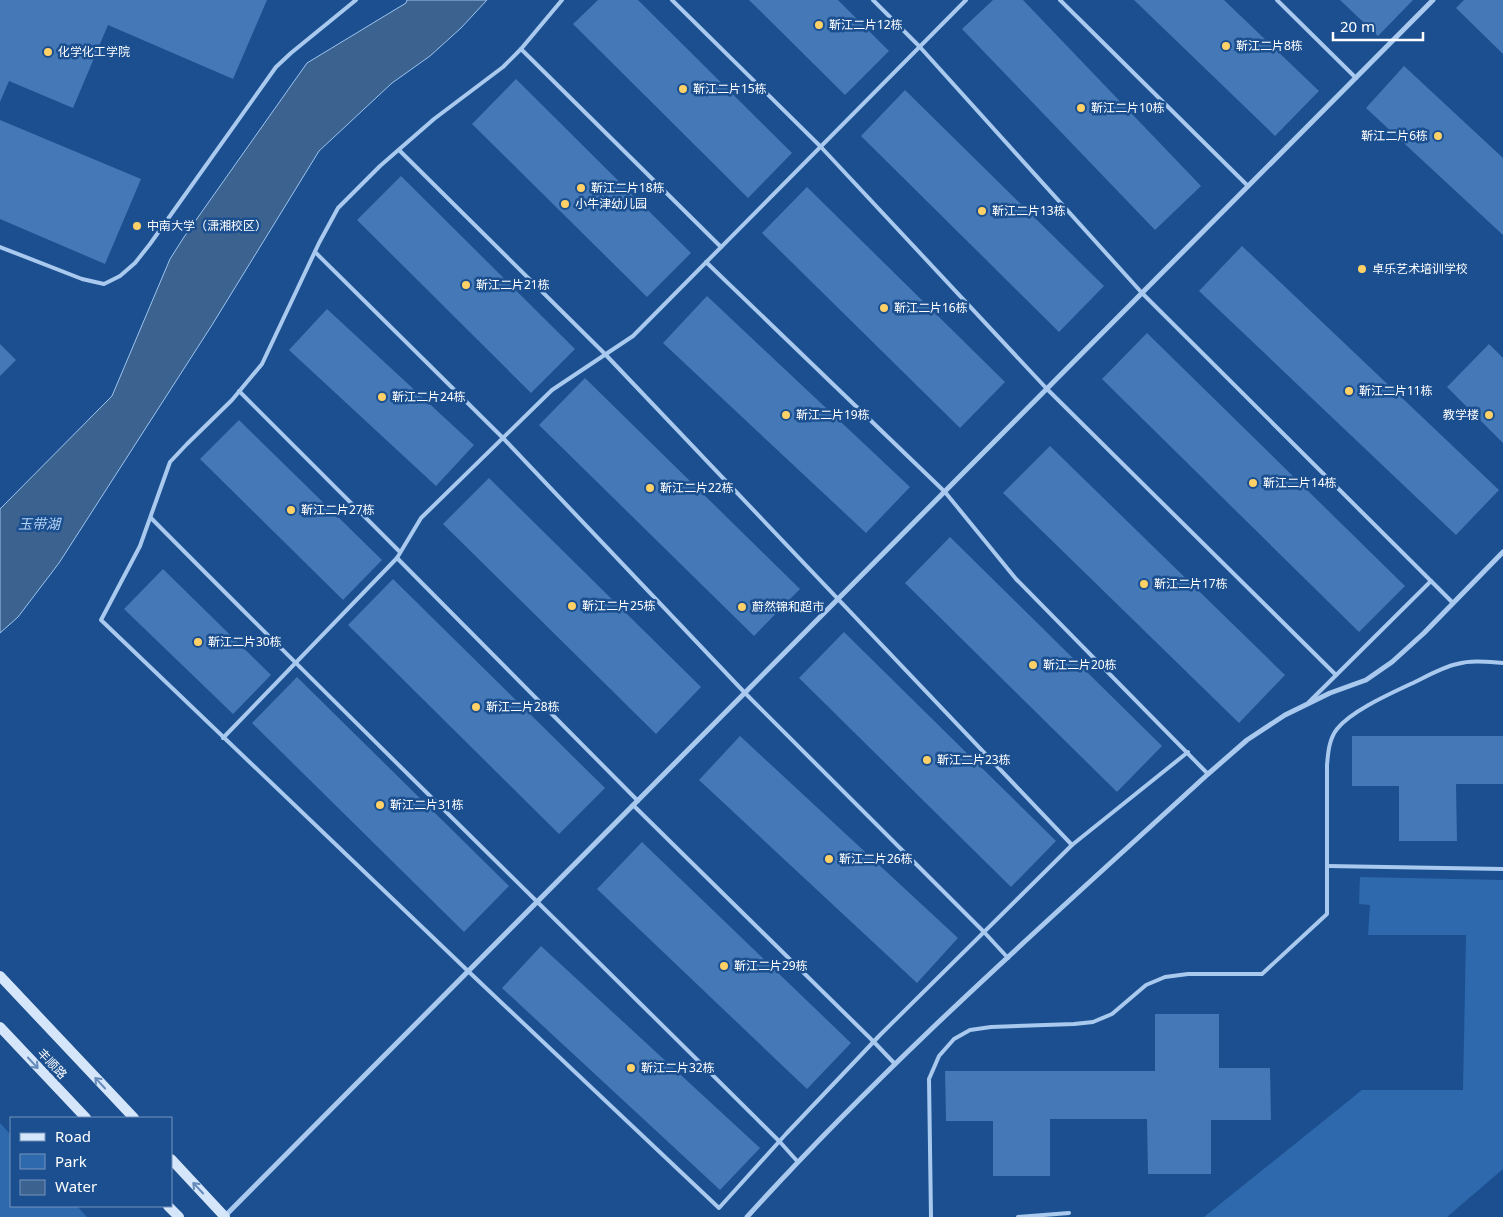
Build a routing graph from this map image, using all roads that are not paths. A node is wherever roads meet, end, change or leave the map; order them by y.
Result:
1 (356, 0) edge
2 (562, 0) edge
3 (672, 0) edge
4 (873, 0) edge
5 (966, 0) edge
6 (1060, 0) edge
7 (1277, 0) edge
8 (1433, 0) edge
9 (919, 46) junction
10 (521, 49) junction
11 (1356, 78) junction
12 (820, 146) junction
13 (399, 150) junction
14 (1248, 186) junction
15 (721, 246) junction
16 (0, 247) edge
17 (315, 252) junction
18 (706, 262) junction
19 (1142, 293) junction
20 (605, 354) junction
21 (1047, 389) junction
22 (239, 391) junction
23 (503, 438) junction
24 (945, 492) junction
25 (151, 518) junction
26 (400, 552) junction
27 (1503, 552) edge
28 (397, 558) junction
29 (1431, 581) junction
30 (838, 600) junction
31 (1453, 603) junction
32 (295, 663) junction
33 (1503, 663) edge
34 (1336, 675) junction
35 (745, 693) junction
36 (1306, 705) junction
37 (223, 738) junction
38 (1188, 752) junction
39 (1208, 774) junction
40 (638, 800) junction
41 (633, 806) junction
42 (1072, 845) junction
43 (1327, 866) junction
44 (1503, 868) edge
45 (538, 901) junction
46 (984, 932) junction
47 (1008, 958) junction
48 (468, 971) junction
49 (0, 976) edge
50 (0, 1027) edge
51 (874, 1042) junction
52 (895, 1064) junction
53 (85, 1117) edge
54 (133, 1117) edge
55 (780, 1142) junction
56 (172, 1160) edge
57 (798, 1162) junction
58 (169, 1207) edge
59 (1069, 1213) dead end
60 (178, 1217) edge
61 (225, 1217) edge
62 (747, 1217) edge
63 (931, 1217) edge
64 (1018, 1217) edge

1 - 16 lane
2 - 10 lane
3 - 12 lane
4 - 9 lane
5 - 9 lane
6 - 14 lane
7 - 11 lane
8 - 11 street
9 - 12 lane
9 - 19 lane
10 - 13 lane
10 - 15 lane
11 - 14 street
12 - 15 lane
12 - 21 lane
13 - 17 lane
13 - 20 lane
14 - 19 street
15 - 18 lane
17 - 22 lane
17 - 23 lane
18 - 20 lane
18 - 24 lane
19 - 21 street
19 - 29 lane
20 - 23 lane
20 - 30 lane
21 - 24 street
21 - 34 lane
22 - 25 lane
22 - 26 lane
23 - 26 lane
23 - 35 lane
24 - 30 street
24 - 38 lane
25 - 32 lane
25 - 37 lane
26 - 28 lane
27 - 31 street
28 - 32 lane
28 - 40 lane
29 - 31 lane
29 - 34 lane
30 - 35 street
30 - 42 lane
31 - 36 street
32 - 37 lane
32 - 45 lane
33 - 43 lane
34 - 36 lane
35 - 40 street
35 - 46 lane
36 - 39 street
37 - 48 lane
38 - 39 lane
38 - 42 lane
39 - 47 street
40 - 41 street
41 - 45 street
41 - 51 lane
42 - 46 lane
43 - 44 lane
43 - 63 lane
45 - 48 street
45 - 55 lane
46 - 47 lane
46 - 51 lane
47 - 52 street
48 - 55 lane
48 - 61 street
54 -> 49 main road
50 -> 53 main road, 丰顺路
51 - 52 lane
51 - 55 lane
52 - 57 street
55 - 57 lane
61 -> 56 main road
57 - 62 street
58 - 60 main road
59 - 64 lane

